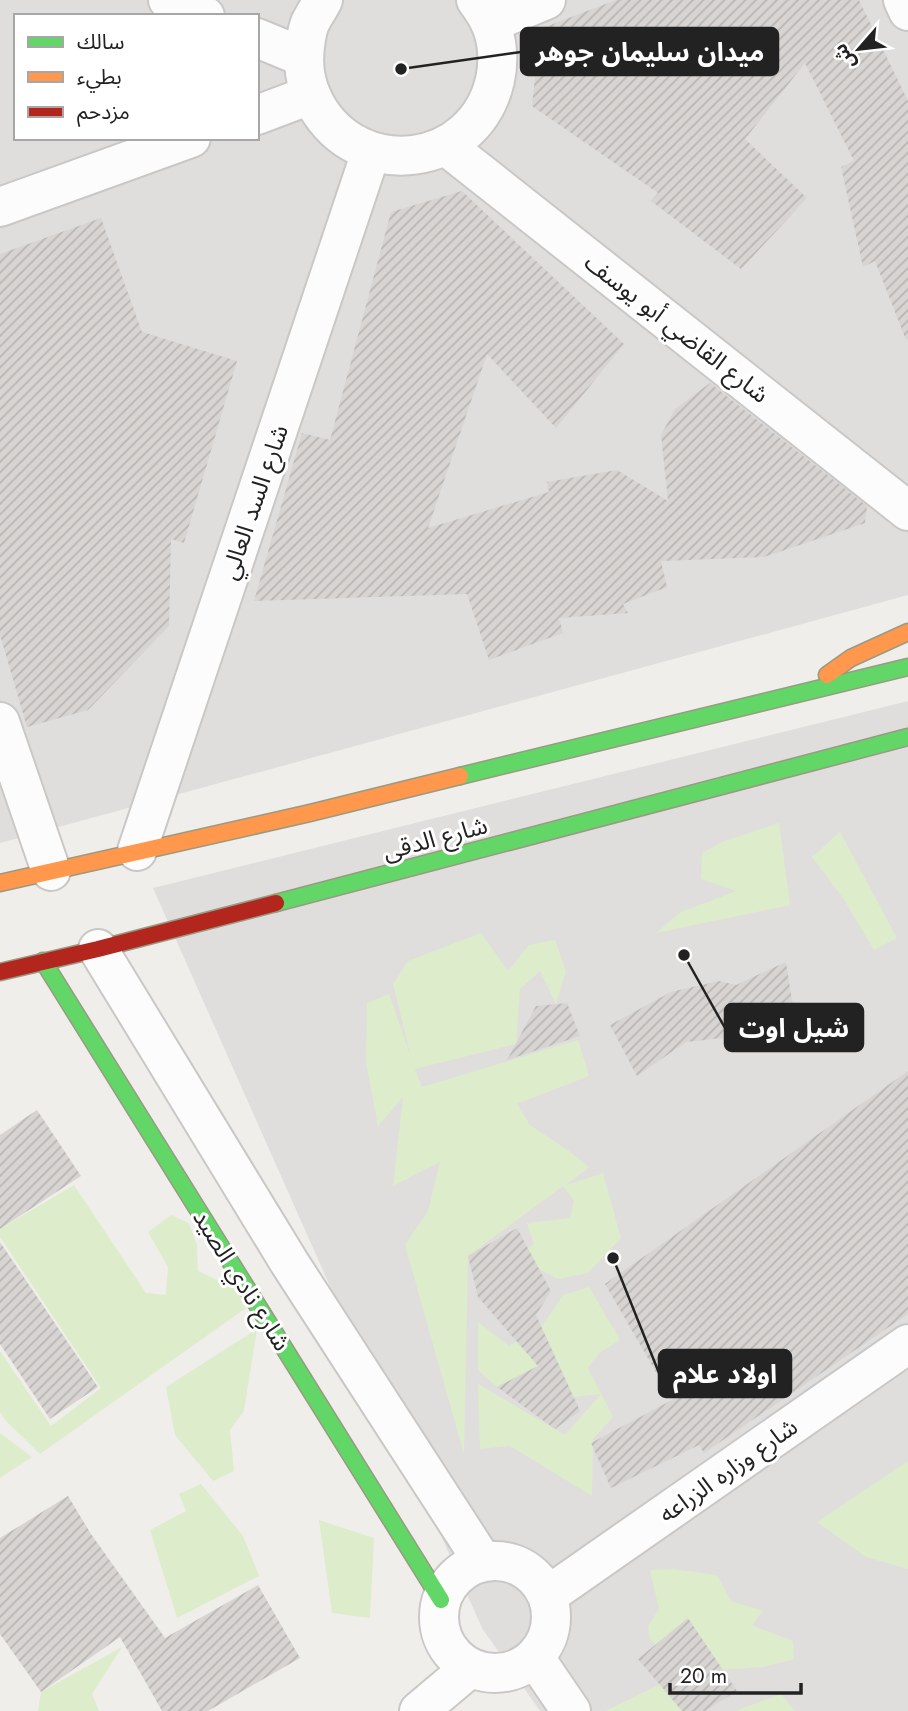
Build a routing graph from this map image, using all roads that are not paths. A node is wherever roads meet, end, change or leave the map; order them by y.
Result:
1 (167, 0) edge
2 (323, 0) edge
3 (546, 0) edge
4 (904, 0) edge
5 (483, 11) edge
6 (908, 11) edge
7 (200, 14) edge
8 (259, 39) edge
9 (303, 57) junction
10 (310, 96) junction
11 (259, 114) edge
12 (185, 140) edge
13 (446, 146) junction
14 (371, 152) junction
15 (0, 207) edge
16 (908, 511) edge
17 (908, 632) edge
18 (908, 667) edge
19 (804, 692) junction
20 (0, 722) edge
21 (908, 737) edge
22 (908, 742) edge
23 (882, 745) junction
24 (137, 851) junction
25 (51, 871) junction
26 (0, 883) edge
27 (97, 949) junction
28 (43, 961) junction
29 (0, 972) edge
30 (289, 1262) junction
31 (248, 1290) junction
32 (908, 1344) edge
33 (483, 1562) junction
34 (547, 1596) junction
35 (441, 1600) junction
36 (535, 1658) junction
37 (470, 1668) junction
38 (419, 1711) edge
39 (571, 1711) edge

1 - 7 street
2 - 9 street
3 - 5 street
4 - 6 street
5 - 13 street
8 - 9 street
9 - 10 street
10 - 11 street
10 - 14 street
12 - 15 street
13 - 14 street
13 - 16 street, شارع القاضي أبو يوسف
14 - 24 street, شارع السد العالي
17 - 19 main road
18 - 19 main road
19 - 24 main road
20 - 25 street
21 - 23 main road, شارع الدقى
22 - 23 main road, شارع الدقى
23 - 27 main road, شارع الدقى
24 - 25 main road
25 - 26 main road
27 - 28 main road, شارع الدقى
27 - 30 street, شارع نادي الصيد
28 - 29 main road, شارع الدقى
28 - 31 main road, شارع نادي الصيد
30 - 31 street
30 - 33 street, شارع نادي الصيد
31 - 35 main road, شارع نادي الصيد
32 - 34 street, شارع وزاره الزراعه
33 - 34 street
33 - 35 street
34 - 36 street
35 - 37 street
36 - 37 street
36 - 39 street
37 - 38 street

